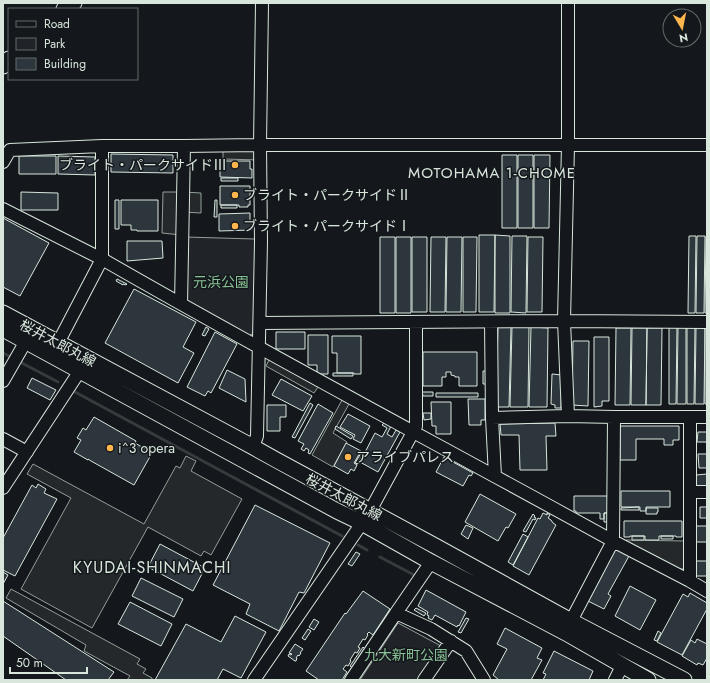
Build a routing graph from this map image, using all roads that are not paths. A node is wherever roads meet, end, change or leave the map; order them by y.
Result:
1 (262, 3) edge
2 (568, 3) edge
3 (260, 145) junction
4 (568, 145) junction
5 (707, 145) edge
6 (102, 146) junction
7 (184, 146) junction
8 (3, 162) edge
9 (3, 209) edge
10 (102, 259) junction
11 (180, 304) junction
12 (3, 313) edge
13 (564, 321) junction
14 (491, 322) junction
15 (707, 322) edge
16 (260, 323) junction
17 (416, 323) junction
18 (3, 329) edge
19 (26, 341) junction
20 (58, 343) junction
21 (259, 348) junction
22 (84, 365) junction
23 (3, 381) edge
24 (568, 416) junction
25 (707, 416) edge
26 (614, 417) junction
27 (690, 417) junction
28 (492, 418) junction
29 (413, 432) junction
30 (3, 440) edge
31 (253, 447) junction
32 (26, 452) junction
33 (495, 476) junction
34 (3, 488) edge
35 (690, 492) junction
36 (707, 492) edge
37 (366, 517) junction
38 (614, 541) junction
39 (431, 562) junction
40 (690, 581) junction
41 (707, 591) edge
42 (396, 613) junction
43 (571, 621) junction
44 (451, 641) junction
45 (622, 666) junction
46 (254, 680) edge
47 (351, 680) edge
48 (424, 680) edge
49 (484, 680) edge
50 (615, 680) edge
51 (648, 680) edge
52 (684, 680) edge

1 - 3 street
2 - 4 street
3 - 4 street
3 - 7 street
3 - 16 street
4 - 5 street
4 - 13 street
6 - 7 street
6 - 8 street
6 - 10 street
7 - 11 street
9 - 10 street
10 - 11 street
10 - 20 street
11 - 21 street
12 - 20 main road, 桜井太郎丸線
13 - 14 street
13 - 15 street
13 - 24 street
14 - 17 street
14 - 28 street
16 - 17 street
16 - 21 street
17 - 29 street
18 - 19 main road, 桜井太郎丸線
19 - 22 main road, 桜井太郎丸線
19 - 23 street
20 - 22 main road, 桜井太郎丸線
21 - 29 street
21 - 31 street
22 - 31 main road, 桜井太郎丸線
22 - 32 street
22 - 37 main road, 桜井太郎丸線
24 - 26 street
24 - 28 street
25 - 27 street
26 - 27 street
26 - 38 street
27 - 35 street
28 - 33 street
29 - 33 street
29 - 37 street
30 - 32 street
31 - 37 main road, 桜井太郎丸線
32 - 34 street
33 - 38 street
35 - 36 street
35 - 40 street
37 - 39 main road, 桜井太郎丸線
37 - 43 main road, 桜井太郎丸線
37 - 46 street
38 - 40 street
38 - 43 street
39 - 42 street
39 - 45 main road, 桜井太郎丸線
40 - 41 street
42 - 44 street
42 - 47 street
43 - 52 main road, 桜井太郎丸線
44 - 48 street
44 - 49 street
45 - 50 street
45 - 51 main road, 桜井太郎丸線

